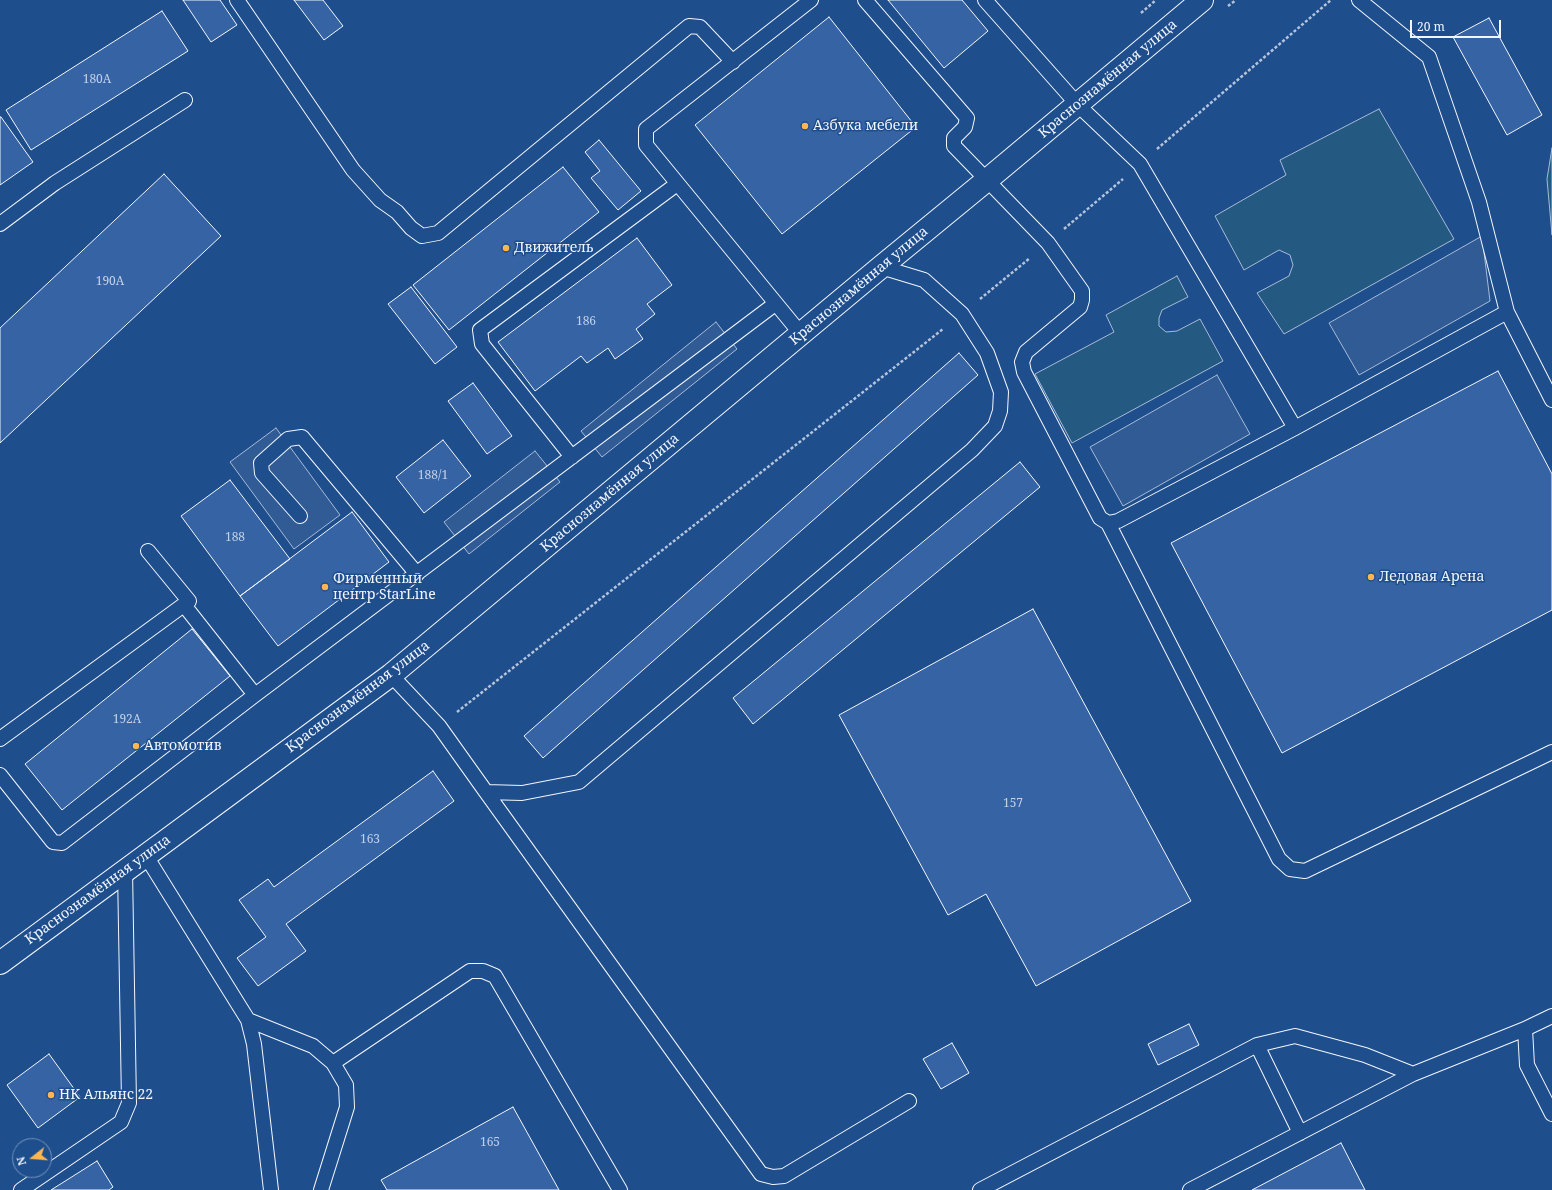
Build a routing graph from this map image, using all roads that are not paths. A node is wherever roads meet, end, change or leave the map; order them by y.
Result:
1 (237, 0) edge
2 (811, 0) edge
3 (865, 0) edge
4 (985, 0) edge
5 (1202, 0) edge
6 (1359, 0) edge
7 (733, 62) junction
8 (186, 100) dead end
9 (1078, 105) junction
10 (987, 180) junction
11 (677, 184) junction
12 (0, 224) edge
13 (881, 267) junction
14 (775, 304) junction
15 (1507, 312) junction
16 (801, 334) junction
17 (1552, 400) edge
18 (1295, 428) junction
19 (572, 457) junction
20 (300, 516) dead end
21 (1108, 523) junction
22 (148, 551) dead end
23 (417, 574) junction
24 (184, 605) junction
25 (391, 675) junction
26 (255, 695) junction
27 (0, 739) edge
28 (1552, 752) edge
29 (0, 775) edge
30 (486, 792) junction
31 (146, 856) junction
32 (125, 870) junction
33 (0, 963) edge
34 (1552, 1016) edge
35 (248, 1020) junction
36 (1525, 1029) junction
37 (1258, 1046) junction
38 (333, 1063) junction
39 (1413, 1074) junction
40 (909, 1101) dead end
41 (1552, 1114) edge
42 (1300, 1132) junction
43 (21, 1190) edge
44 (271, 1190) edge
45 (321, 1190) edge
46 (620, 1190) edge
47 (980, 1190) edge
48 (1190, 1190) edge

1 - 7 lane
2 - 7 lane
3 - 10 lane
4 - 9 lane
5 - 9 highway, Краснознамённая улица
6 - 15 lane
7 - 11 lane
8 - 12 lane
9 - 10 highway, Краснознамённая улица
9 - 18 lane
10 - 13 highway, Краснознамённая улица
10 - 21 lane
11 - 14 lane
11 - 19 lane
13 - 16 highway, Краснознамённая улица
13 - 30 lane
14 - 16 lane
14 - 19 lane
15 - 17 lane
15 - 18 lane
16 - 25 highway, Краснознамённая улица
18 - 21 lane
19 - 23 lane
20 - 23 lane
21 - 28 lane
22 - 24 lane
23 - 26 lane
24 - 26 lane
24 - 27 lane
25 - 30 lane
25 - 31 highway, Краснознамённая улица
26 - 29 lane
30 - 40 lane
31 - 32 highway, Краснознамённая улица
31 - 35 lane
32 - 33 highway, Краснознамённая улица
32 - 43 lane
34 - 36 lane
35 - 38 lane
35 - 44 lane
36 - 39 lane
36 - 41 lane
37 - 39 lane
37 - 42 lane
37 - 47 lane
38 - 45 lane
38 - 46 lane
39 - 42 lane
42 - 48 lane

